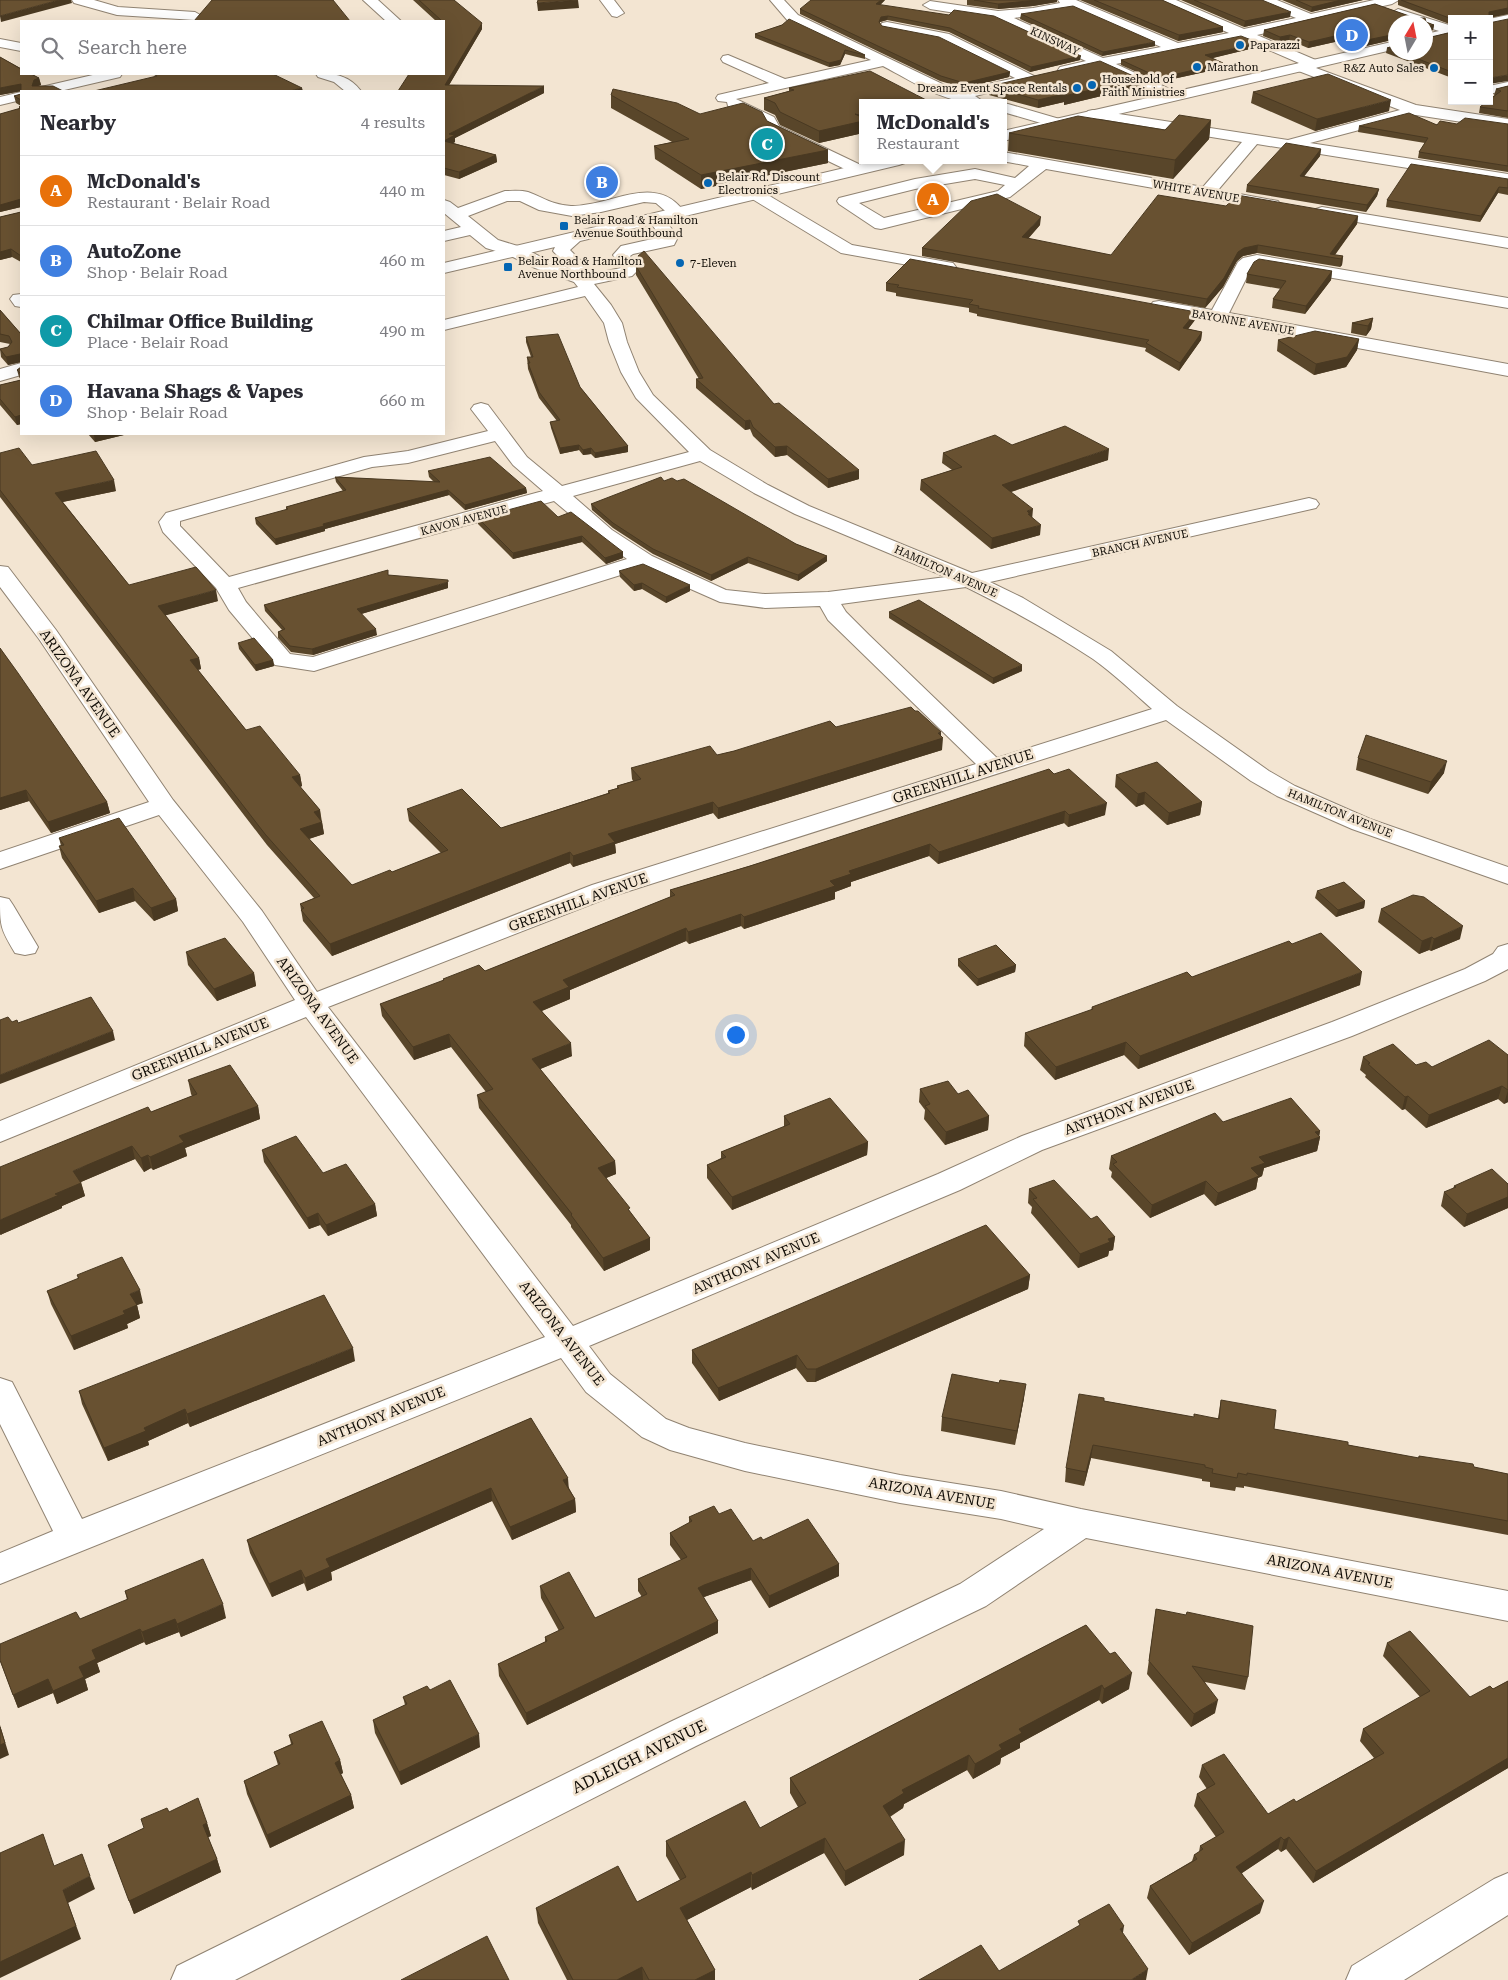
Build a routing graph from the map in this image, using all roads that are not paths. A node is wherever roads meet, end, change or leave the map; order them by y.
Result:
1 (79, 0) edge
2 (370, 0) edge
3 (607, 0) edge
4 (777, 0) edge
5 (1165, 0) edge
6 (1265, 0) edge
7 (1392, 0) edge
8 (1070, 2) edge
9 (1369, 2) edge
10 (934, 3) edge
11 (617, 13) dead end
12 (997, 15) junction
13 (195, 16) edge
14 (1311, 19) junction
15 (1508, 19) edge
16 (393, 20) edge
17 (1493, 22) edge
18 (887, 26) junction
19 (1448, 31) edge
20 (1242, 32) junction
21 (1448, 33) edge
22 (1433, 36) edge
23 (846, 42) junction
24 (0, 43) edge
25 (20, 47) edge
26 (1174, 47) junction
27 (1388, 47) edge
28 (728, 59) dead end
29 (885, 61) junction
30 (1101, 62) junction
31 (1307, 65) junction
32 (111, 75) edge
33 (326, 75) edge
34 (1029, 79) junction
35 (781, 83) junction
36 (1508, 86) edge
37 (357, 87) edge
38 (1493, 89) edge
39 (46, 90) edge
40 (20, 96) edge
41 (1173, 96) junction
42 (959, 99) edge
43 (1448, 101) edge
44 (0, 102) edge
45 (1007, 108) edge
46 (1415, 110) junction
47 (1094, 114) junction
48 (1058, 123) junction
49 (1508, 124) edge
50 (1007, 132) edge
51 (1252, 140) junction
52 (1285, 145) junction
53 (1007, 158) edge
54 (882, 164) joint
55 (1041, 164) junction
56 (859, 170) junction
57 (1508, 179) edge
58 (1018, 183) junction
59 (915, 184) junction
60 (1208, 193) junction
61 (755, 194) junction
62 (450, 210) edge
63 (677, 213) junction
64 (655, 218) junction
65 (473, 229) junction
66 (445, 236) edge
67 (574, 237) junction
68 (1508, 242) edge
69 (515, 251) junction
70 (445, 268) edge
71 (964, 270) edge
72 (584, 283) junction
73 (1140, 303) edge
74 (1508, 303) edge
75 (1218, 317) junction
76 (445, 325) edge
77 (20, 369) edge
78 (1508, 370) edge
79 (0, 374) edge
80 (482, 409) dead end
81 (501, 434) junction
82 (703, 454) junction
83 (557, 494) junction
84 (1309, 504) dead end
85 (644, 562) junction
86 (0, 572) edge
87 (970, 580) junction
88 (225, 585) junction
89 (828, 599) junction
90 (1169, 711) junction
91 (993, 767) junction
92 (164, 805) junction
93 (0, 861) edge
94 (1508, 876) edge
95 (0, 905) edge
96 (25, 947) dead end
97 (1508, 953) edge
98 (311, 1004) junction
99 (0, 1132) edge
100 (567, 1342) junction
101 (0, 1391) edge
102 (1081, 1523) junction
103 (74, 1538) junction
104 (0, 1569) edge
105 (1508, 1606) edge
106 (1508, 1892) edge
107 (192, 1980) edge
108 (1368, 1980) edge

1 - 13 street
2 - 16 street
3 - 11 street
4 - 23 street
5 - 20 street
6 - 14 street
7 - 9 street
8 - 12 street
8 - 26 street
9 - 14 street
9 - 19 street
10 - 12 street, KINSWAY
10 - 18 street
12 - 30 street, KINSWAY
14 - 20 street
15 - 17 street
18 - 23 street
18 - 34 street
20 - 26 street
20 - 31 street
21 - 22 street
23 - 29 street
24 - 25 street
26 - 30 street
27 - 31 street
28 - 35 street
29 - 35 street
29 - 42 street
30 - 34 street
30 - 41 street, KINSWAY
31 - 41 street
31 - 46 street
32 - 39 street
33 - 37 street
34 - 42 street
35 - 56 street
36 - 38 street
40 - 44 street
41 - 47 street
43 - 46 street
45 - 48 street
46 - 49 street
46 - 52 street
47 - 48 street
47 - 51 street
48 - 50 street
51 - 52 street
51 - 60 street
52 - 57 street
53 - 55 street, WHITE AVENUE
54 - 56 street
54 - 59 street
55 - 58 street
55 - 60 street, WHITE AVENUE
56 - 61 street
58 - 59 street
58 - 59 street
60 - 68 street, WHITE AVENUE
61 - 63 street
61 - 71 street
62 - 63 street
62 - 65 street
63 - 64 street
64 - 67 street
64 - 72 street
65 - 66 street
65 - 69 street
67 - 69 street
67 - 72 street, HAMILTON AVENUE
69 - 70 street
69 - 72 street
72 - 76 street
72 - 82 street, HAMILTON AVENUE
73 - 75 street, BAYONNE AVENUE
74 - 75 street
75 - 78 street, BAYONNE AVENUE
77 - 79 street
80 - 81 street, BRANCH AVENUE
81 - 83 street, BRANCH AVENUE
81 - 88 street
82 - 83 street, KAVON AVENUE
82 - 87 street, HAMILTON AVENUE
83 - 85 street, BRANCH AVENUE
83 - 88 street, KAVON AVENUE
84 - 87 street, BRANCH AVENUE
85 - 88 street
85 - 89 street, BRANCH AVENUE
86 - 92 street, ARIZONA AVENUE
87 - 89 street, BRANCH AVENUE
87 - 90 street, HAMILTON AVENUE
89 - 91 street
90 - 91 street, GREENHILL AVENUE
90 - 94 street, HAMILTON AVENUE
91 - 98 street, GREENHILL AVENUE
92 - 93 street
92 - 98 street, ARIZONA AVENUE
95 - 96 street
97 - 100 street, ANTHONY AVENUE
98 - 99 street, GREENHILL AVENUE
98 - 100 street, ARIZONA AVENUE
100 - 102 street, ARIZONA AVENUE
100 - 103 street, ANTHONY AVENUE
101 - 103 street
102 - 105 street, ARIZONA AVENUE
102 - 107 street, ADLEIGH AVENUE
103 - 104 street, ANTHONY AVENUE
106 - 108 street

